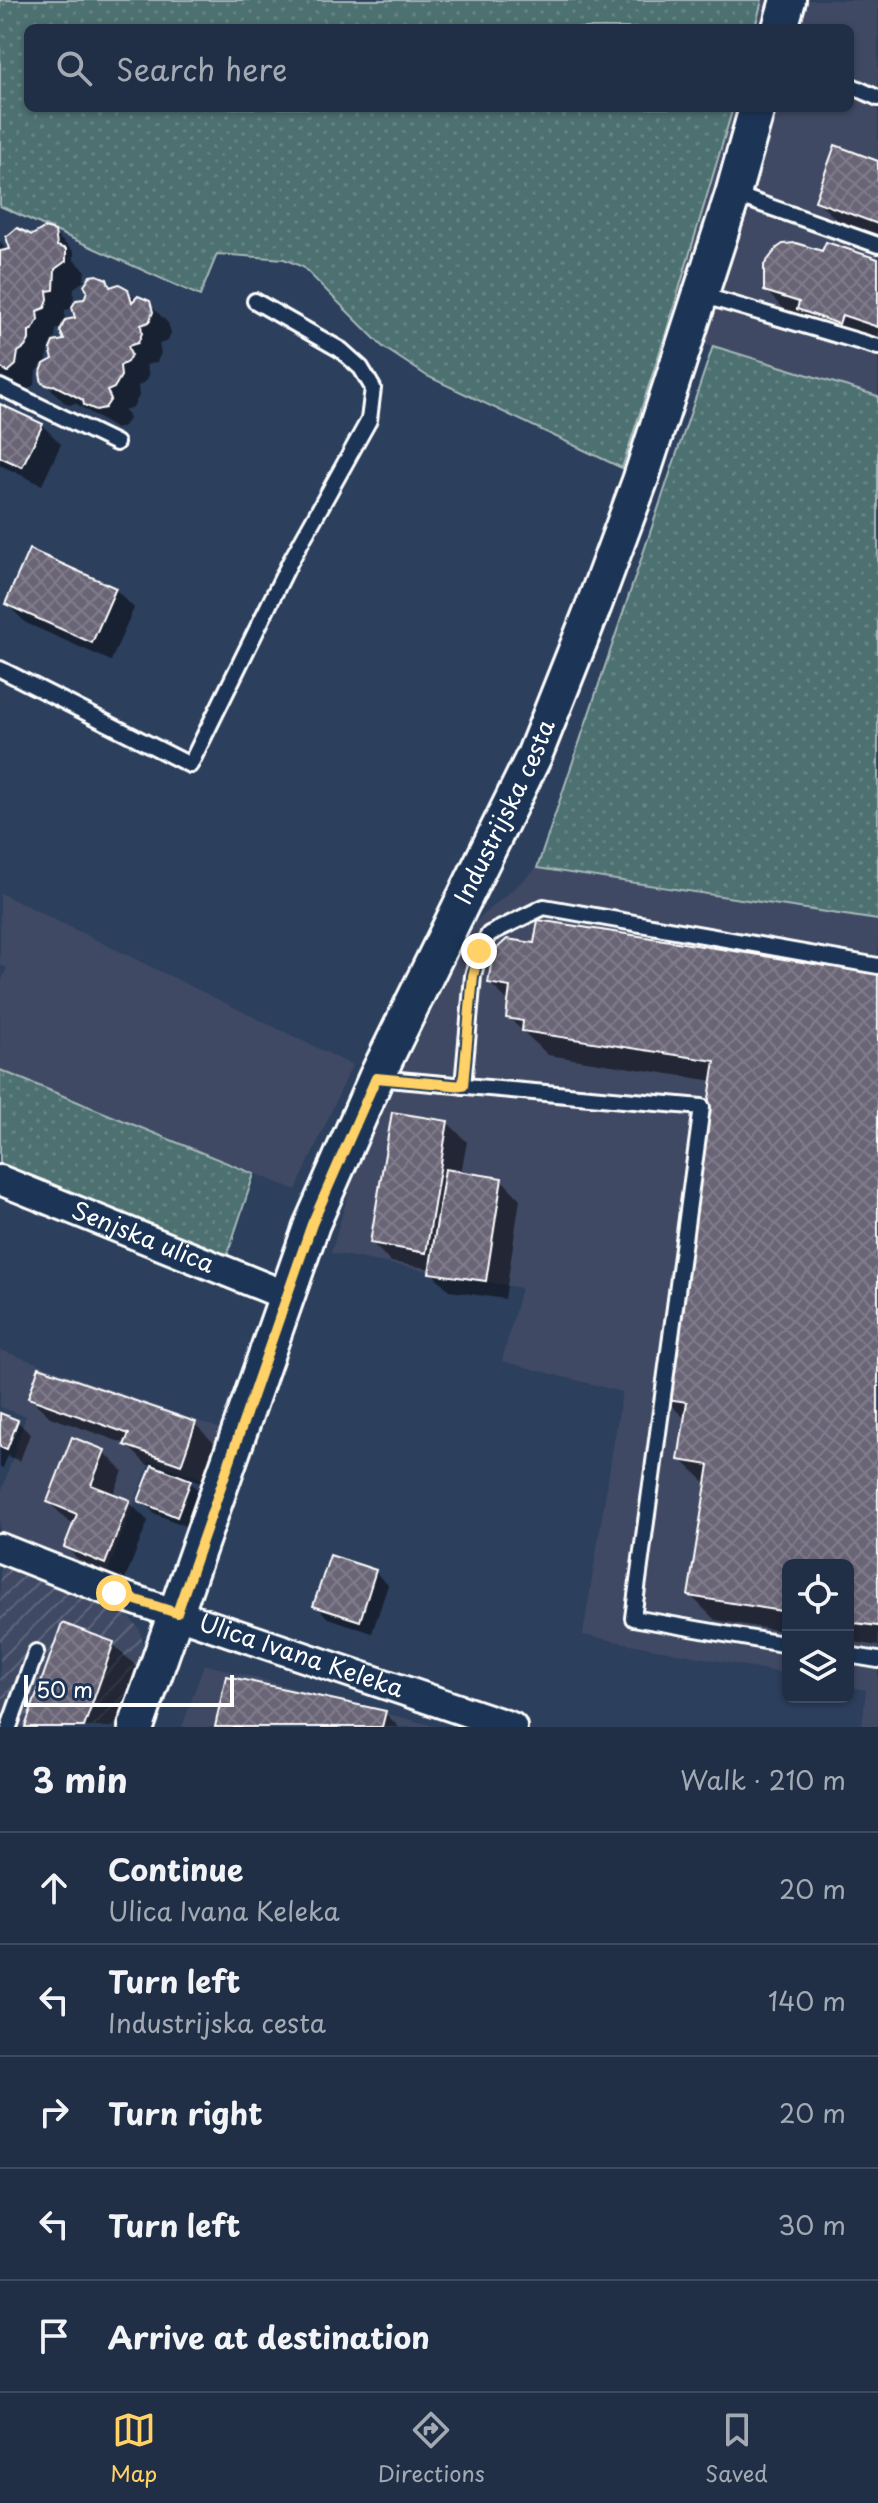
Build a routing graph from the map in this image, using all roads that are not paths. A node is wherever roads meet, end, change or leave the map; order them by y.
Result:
1 (788, 0) edge
2 (781, 24) edge
3 (854, 87) edge
4 (878, 98) edge
5 (756, 112) edge
6 (733, 194) junction
7 (878, 245) edge
8 (700, 295) junction
9 (255, 301) dead end
10 (878, 347) edge
11 (0, 387) edge
12 (116, 443) dead end
13 (0, 669) edge
14 (878, 966) edge
15 (376, 1078) junction
16 (463, 1086) junction
17 (0, 1180) edge
18 (287, 1296) junction
19 (0, 1548) edge
20 (177, 1613) junction
21 (782, 1644) edge
22 (36, 1652) dead end
23 (854, 1656) edge
24 (878, 1660) edge
25 (477, 1721) edge
26 (9, 1727) edge
27 (136, 1727) edge
28 (512, 1727) edge

1 - 2 street
3 - 4 lane
5 - 6 street, Industrijska cesta
6 - 7 lane
6 - 8 street, Industrijska cesta
8 - 10 lane
8 - 15 street, Industrijska cesta
9 - 13 lane
11 - 12 lane
14 - 16 lane
15 - 16 lane
15 - 18 street, Industrijska cesta
16 - 21 lane
17 - 18 street, Senjska ulica
18 - 20 street, Industrijska cesta
19 - 20 street, Ulica Ivana Keleka
20 - 25 street, Ulica Ivana Keleka
20 - 27 street, Industrijska cesta
22 - 26 lane
23 - 24 lane
25 - 28 street, Ulica Ivana Keleka

